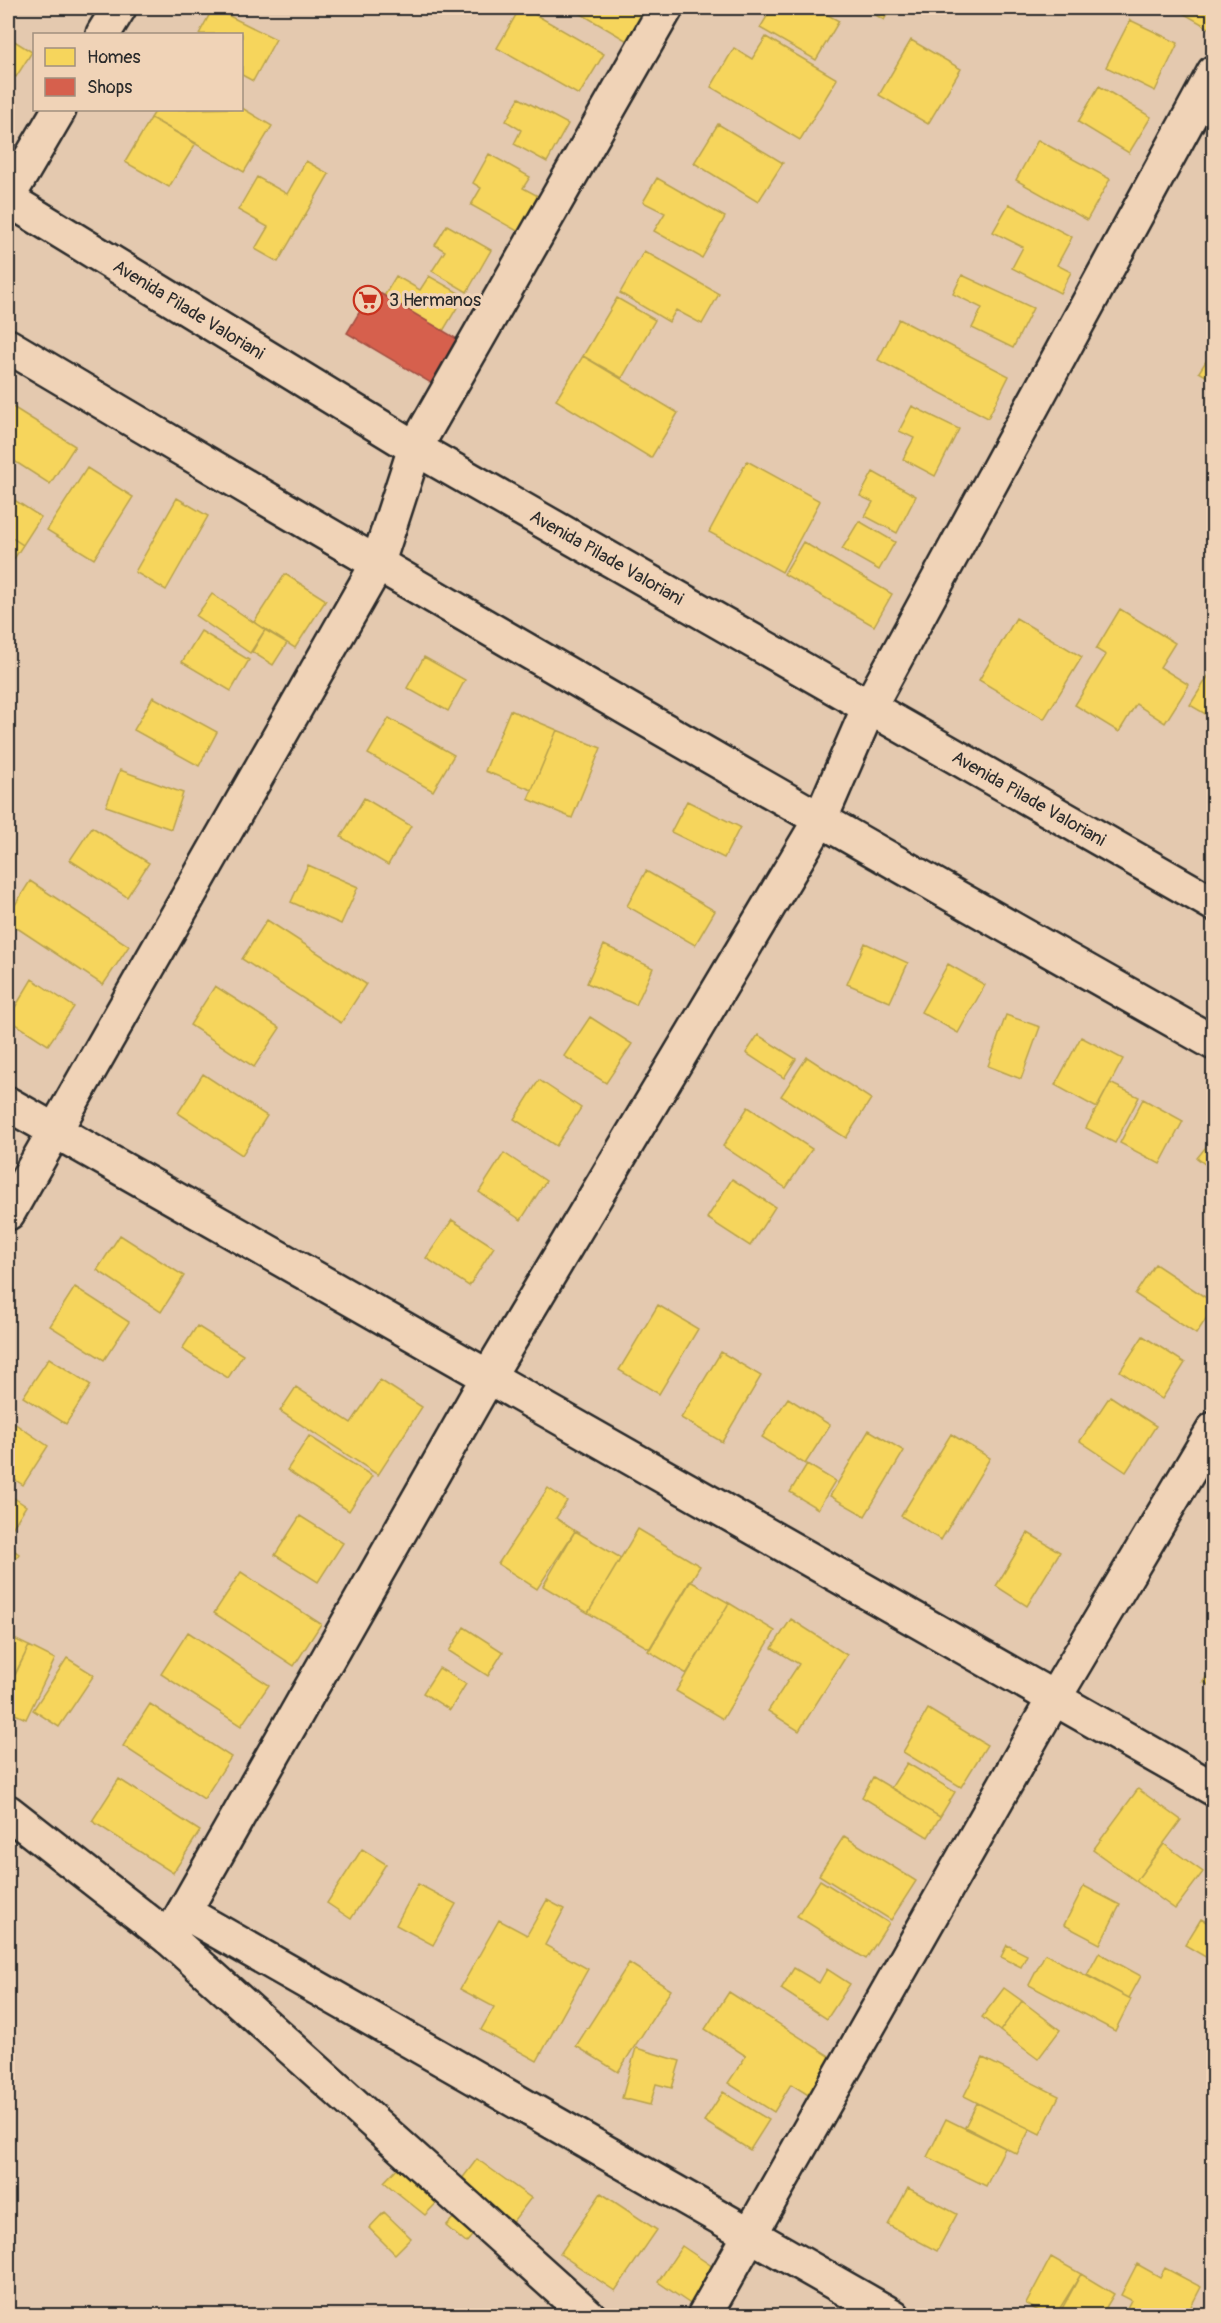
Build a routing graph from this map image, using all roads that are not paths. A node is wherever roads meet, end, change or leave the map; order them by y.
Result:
1 (119, 8) edge
2 (666, 8) edge
3 (104, 33) edge
4 (1214, 72) edge
5 (58, 111) edge
6 (8, 198) edge
7 (8, 346) edge
8 (415, 448) junction
9 (377, 565) junction
10 (868, 707) junction
11 (820, 820) junction
12 (1214, 904) edge
13 (1214, 1043) edge
14 (8, 1104) edge
15 (54, 1130) junction
16 (8, 1213) edge
17 (488, 1377) junction
18 (1214, 1429) edge
19 (1053, 1700) junction
20 (1214, 1789) edge
21 (8, 1812) edge
22 (177, 1925) junction
23 (751, 2234) junction
24 (589, 2316) edge
25 (704, 2316) edge
26 (893, 2316) edge

1 - 3 street
2 - 8 street
4 - 10 street
5 - 6 street
6 - 8 street, Avenida Pilade Valoriani
7 - 9 street
8 - 9 street
8 - 10 street, Avenida Pilade Valoriani
9 - 11 street
9 - 15 street
10 - 11 street
10 - 12 street, Avenida Pilade Valoriani
11 - 13 street
11 - 17 street
14 - 15 street
15 - 16 street
15 - 17 street
17 - 19 street
17 - 22 street
18 - 19 street
19 - 20 street
19 - 23 street
21 - 22 street
22 - 23 street
22 - 24 street
23 - 25 street
23 - 26 street

